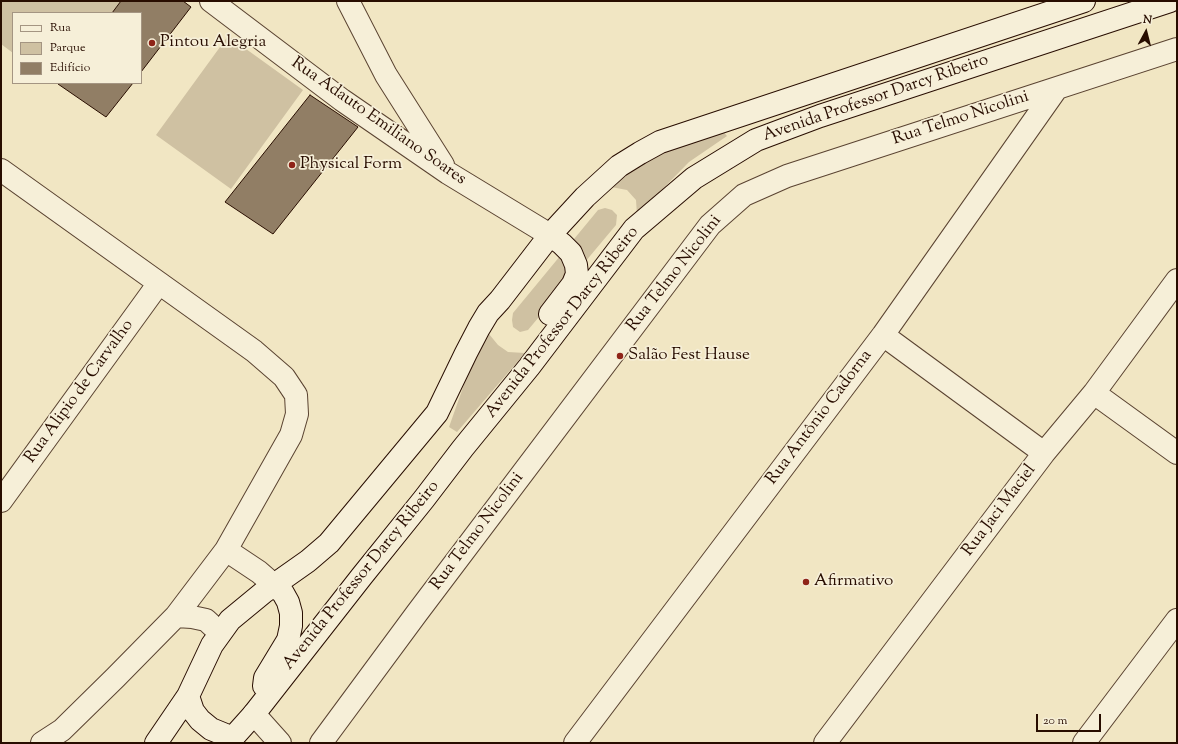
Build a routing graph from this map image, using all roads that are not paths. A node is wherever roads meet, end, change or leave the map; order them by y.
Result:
1 (348, 1) edge
2 (1084, 1) edge
3 (1170, 1) edge
4 (218, 3) edge
5 (1177, 49) edge
6 (1057, 88) junction
7 (1, 170) edge
8 (448, 173) junction
9 (550, 235) junction
10 (1177, 280) edge
11 (160, 283) junction
12 (883, 335) junction
13 (529, 367) junction
14 (1094, 393) junction
15 (1044, 453) junction
16 (1177, 453) edge
17 (1, 501) edge
18 (226, 550) junction
19 (274, 585) junction
20 (176, 616) junction
21 (1177, 620) edge
22 (220, 633) junction
23 (188, 696) junction
24 (259, 706) junction
25 (233, 741) edge
26 (42, 743) edge
27 (156, 743) edge
28 (280, 743) edge
29 (321, 743) edge
30 (576, 743) edge
31 (825, 743) edge
32 (1084, 743) edge

1 - 8 street
2 - 9 street, Avenida Professor Darcy Ribeiro
3 - 13 street, Avenida Professor Darcy Ribeiro
4 - 8 street, Rua Adauto Emiliano Soares
5 - 6 street, Rua Telmo Nicolini
6 - 12 street, Rua Antônio Cadorna
6 - 29 street, Rua Telmo Nicolini
7 - 11 street
8 - 9 street, Rua Adauto Emiliano Soares
9 - 13 street, Rua Adauto Emiliano Soares
9 - 19 street, Avenida Professor Darcy Ribeiro
10 - 14 street, Rua Jaci Maciel
11 - 17 street, Rua Alipio de Carvalho
11 - 18 street
12 - 15 street
12 - 30 street, Rua Antônio Cadorna
13 - 24 street, Avenida Professor Darcy Ribeiro
14 - 15 street, Rua Jaci Maciel
14 - 16 street
15 - 31 street, Rua Jaci Maciel
18 - 19 street
18 - 20 street
19 - 22 street, Avenida Professor Darcy Ribeiro
19 - 24 street
20 - 22 street
20 - 26 street
21 - 32 street
22 - 23 street, Avenida Professor Darcy Ribeiro
23 - 25 street
23 - 27 street, Avenida Professor Darcy Ribeiro
24 - 25 street, Avenida Professor Darcy Ribeiro
24 - 28 street

